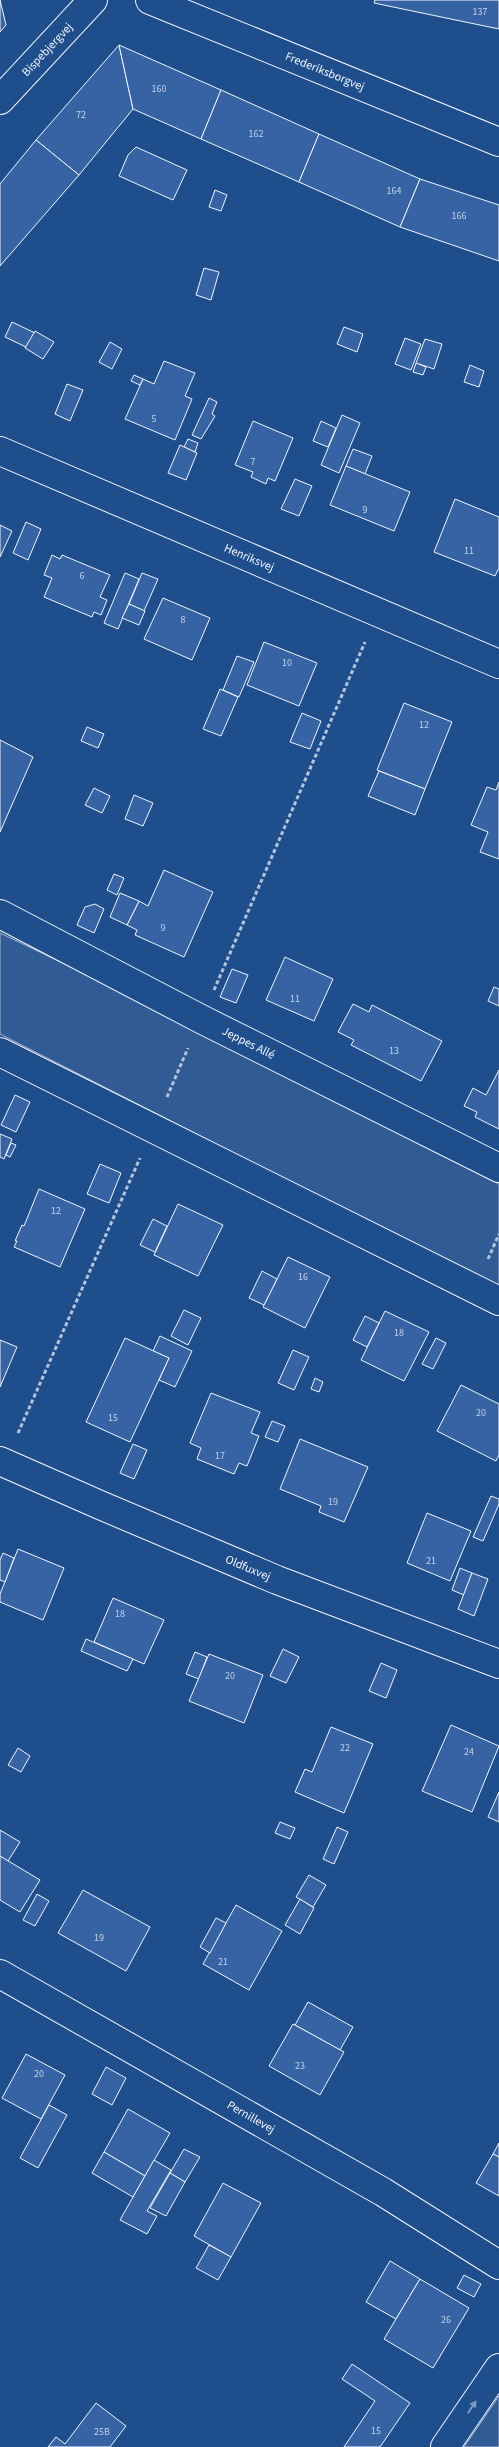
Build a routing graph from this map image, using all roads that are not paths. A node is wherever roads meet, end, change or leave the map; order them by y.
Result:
1 (92, 0) edge
2 (150, 0) edge
3 (0, 100) edge
4 (499, 142) edge
5 (0, 451) edge
6 (499, 664) edge
7 (0, 914) edge
8 (0, 1052) edge
9 (499, 1168) edge
10 (499, 1302) edge
11 (2, 1462) edge
12 (499, 1664) edge
13 (0, 1974) edge
14 (499, 2265) edge
15 (499, 2368) edge
16 (445, 2447) edge

1 - 3 street, Bispebjergvej
2 - 4 street, Frederiksborgvej
5 - 6 street, Henriksvej
7 - 9 street, Jeppes Allé
8 - 10 street
11 - 12 street, Oldfuxvej
13 - 14 street, Pernillevej
16 -> 15 street

